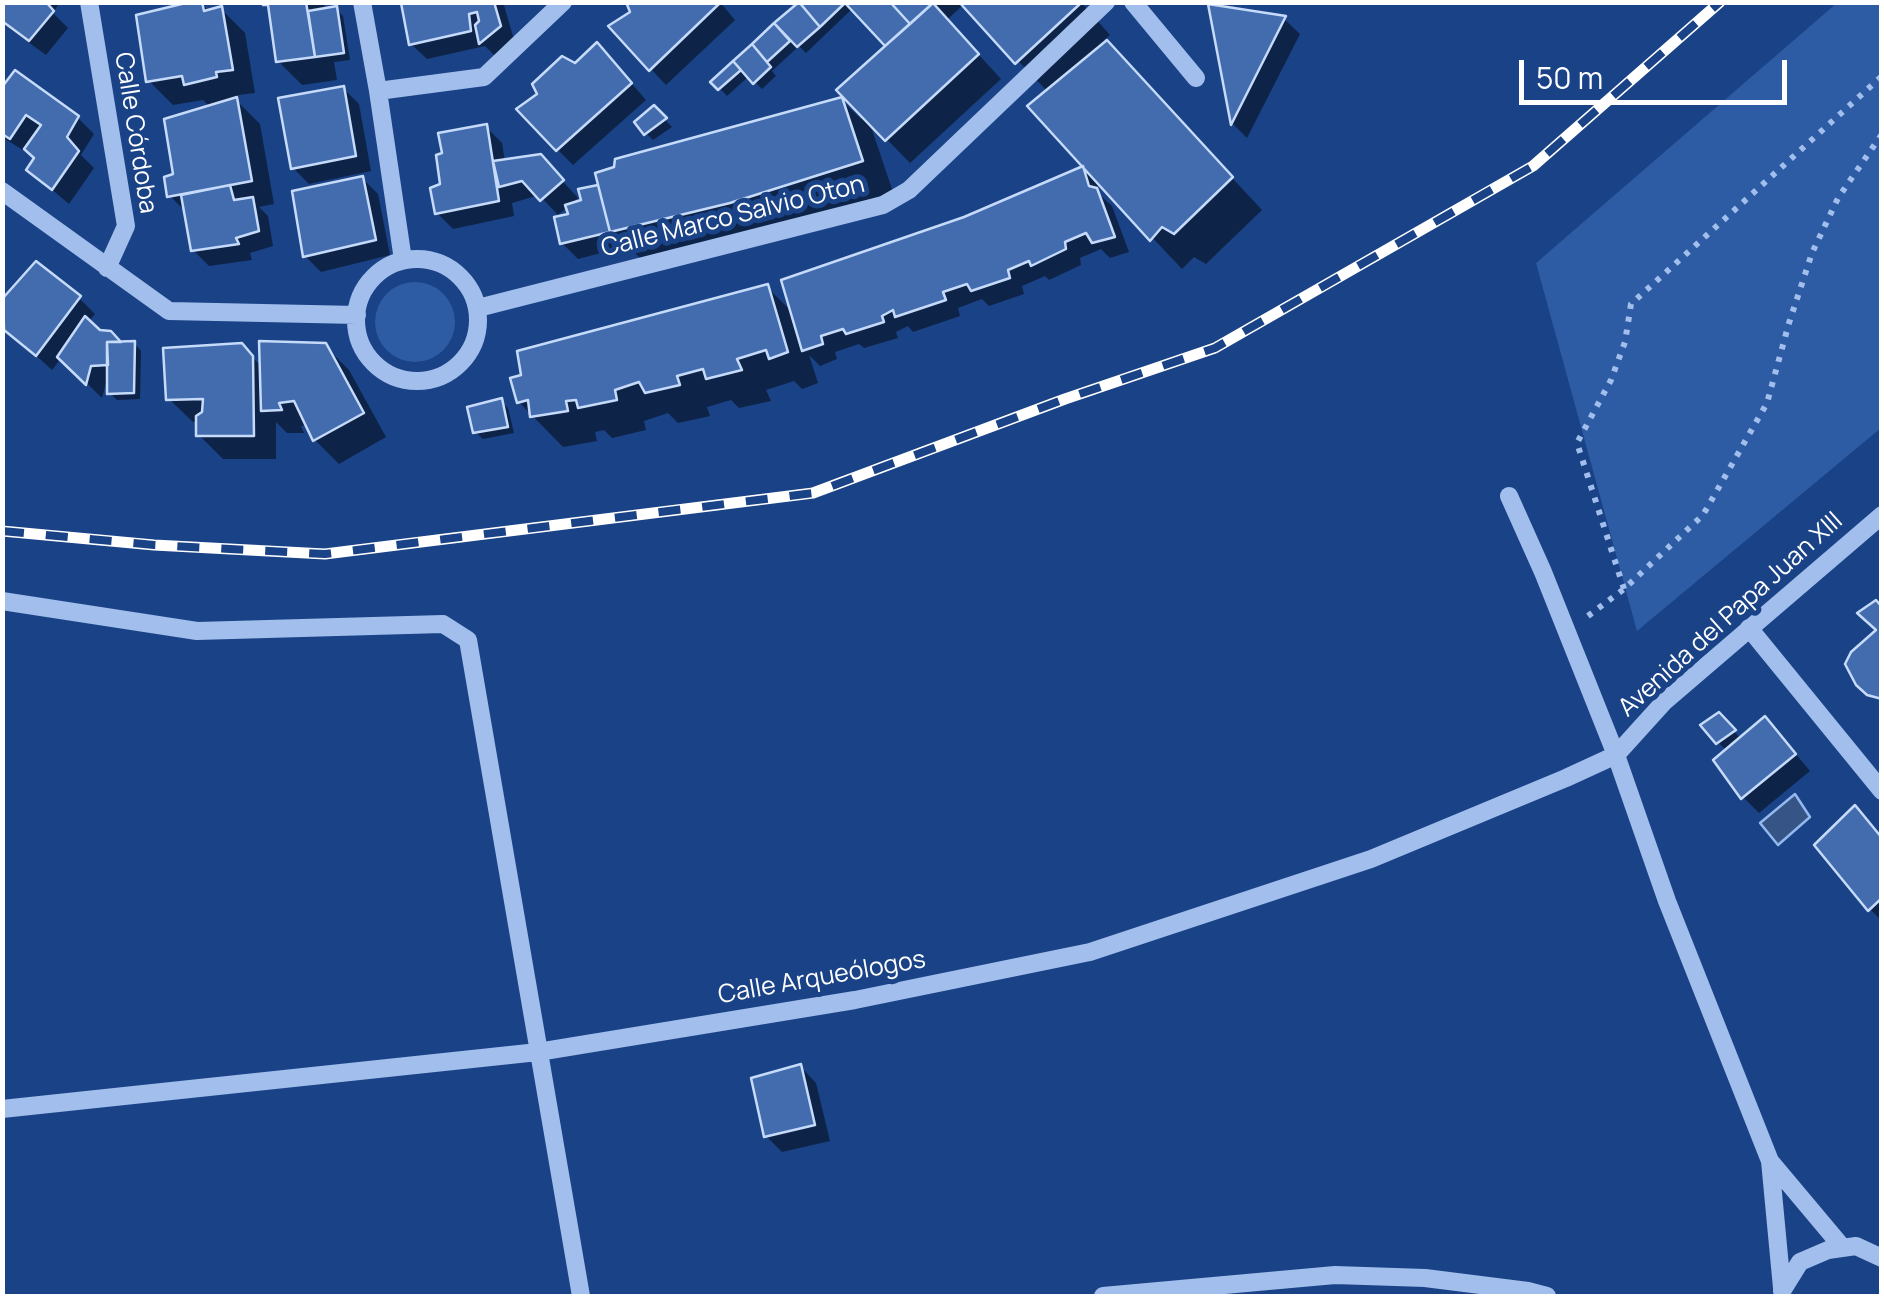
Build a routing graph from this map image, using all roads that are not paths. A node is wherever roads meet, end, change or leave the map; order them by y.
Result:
1 (89, 2) edge
2 (362, 2) edge
3 (562, 2) edge
4 (1106, 2) edge
5 (1133, 2) edge
6 (1196, 78) dead end
7 (378, 91) junction
8 (2, 191) edge
9 (403, 260) junction
10 (107, 268) junction
11 (478, 308) junction
12 (356, 315) junction
13 (1509, 496) dead end
14 (1882, 515) edge
15 (2, 601) edge
16 (1749, 628) junction
17 (1616, 755) junction
18 (1882, 792) edge
19 (538, 1052) junction
20 (2, 1109) edge
21 (1770, 1161) junction
22 (1843, 1248) junction
23 (1882, 1258) edge
24 (1781, 1292) edge
25 (581, 1296) edge
26 (1103, 1296) edge
27 (1547, 1296) edge

1 - 10 street, Calle Córdoba
2 - 7 street
3 - 7 street
4 - 11 street, Calle Marco Salvio Oton
5 - 6 street
7 - 9 street
8 - 10 street
9 - 11 street
9 - 12 street
10 - 12 street
11 - 12 street
13 - 17 street
14 - 16 street, Avenida del Papa Juan XIII
15 - 19 street
16 - 17 street, Avenida del Papa Juan XIII
16 - 18 street
17 - 19 street, Calle Arqueólogos
17 - 21 street
19 - 20 street, Calle Arqueólogos
19 - 25 street
21 - 22 street
21 - 24 street
22 - 23 street
22 - 24 street
26 - 27 street

